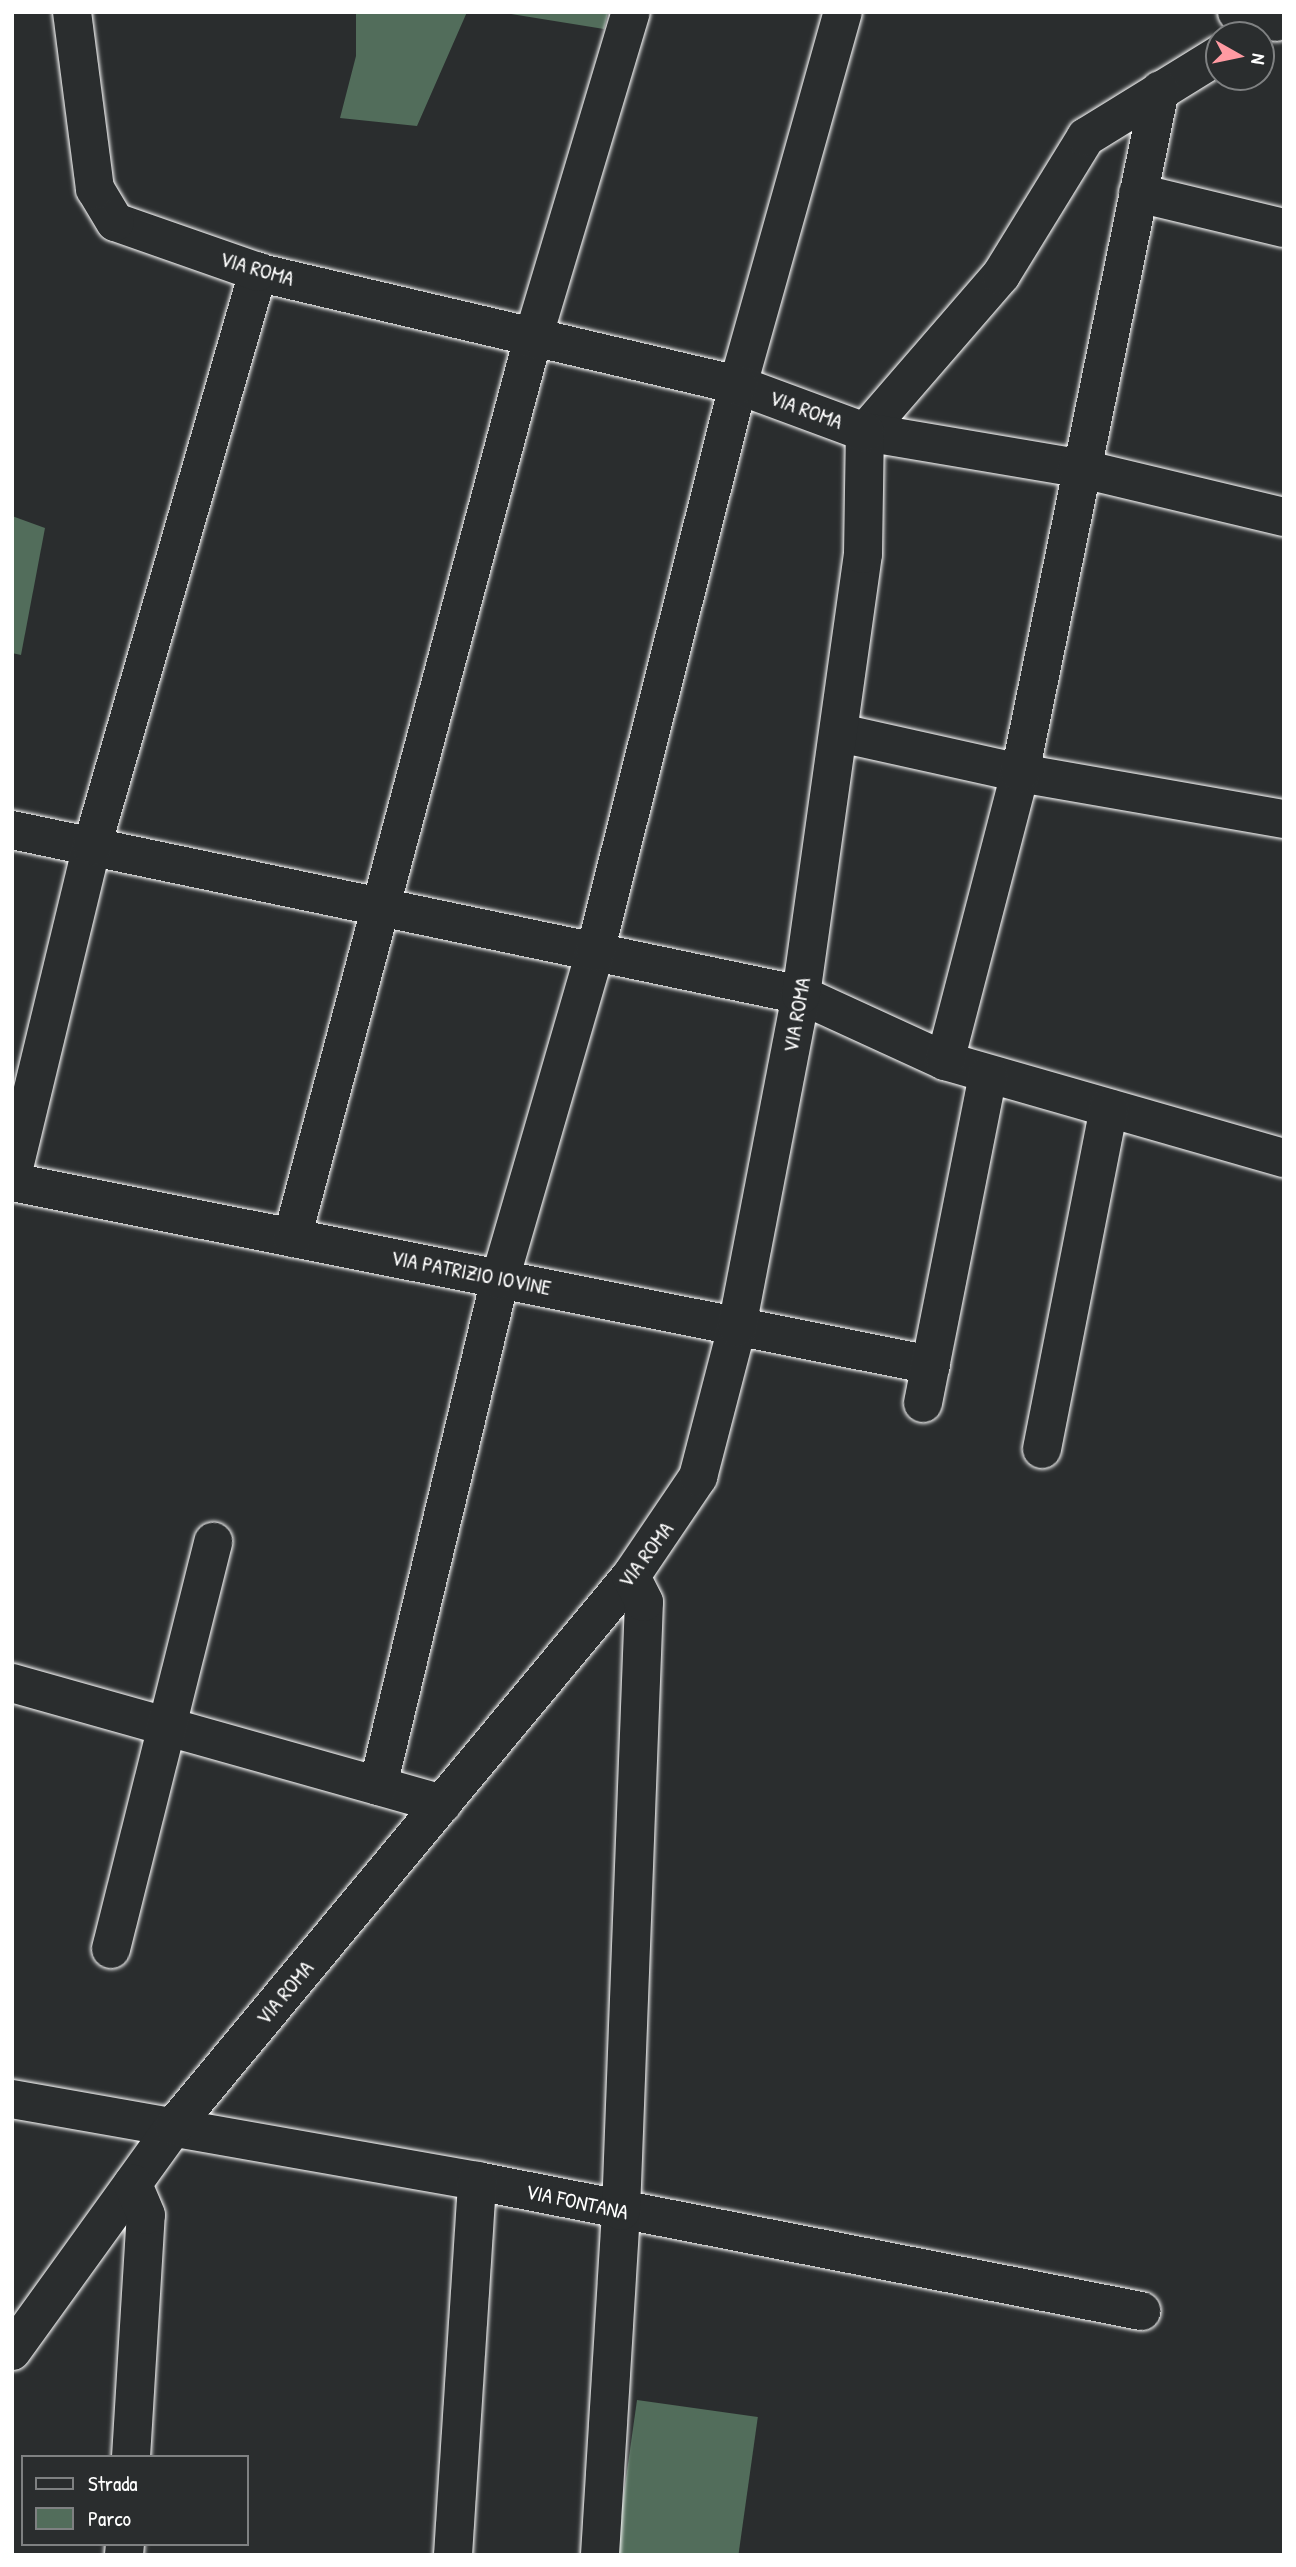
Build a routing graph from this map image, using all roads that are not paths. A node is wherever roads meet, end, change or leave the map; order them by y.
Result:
1 (72, 12) edge
2 (631, 12) edge
3 (843, 12) edge
4 (1237, 12) edge
5 (1261, 21) edge
6 (1205, 63) edge
7 (1160, 90) junction
8 (1138, 193) junction
9 (1284, 228) edge
10 (258, 272) junction
11 (533, 338) junction
12 (738, 385) junction
13 (865, 432) junction
14 (1078, 468) junction
15 (1284, 517) edge
16 (840, 733) junction
17 (1020, 773) junction
18 (1284, 819) edge
19 (12, 830) edge
20 (92, 846) junction
21 (378, 906) junction
22 (596, 952) junction
23 (801, 995) junction
24 (945, 1061) junction
25 (988, 1075) junction
26 (1109, 1108) junction
27 (1284, 1158) edge
28 (12, 1176) edge
29 (12, 1182) edge
30 (292, 1238) junction
31 (500, 1279) junction
32 (737, 1327) junction
33 (931, 1365) junction
34 (923, 1403) dead end
35 (1042, 1449) dead end
36 (213, 1542) dead end
37 (631, 1576) junction
38 (12, 1683) edge
39 (167, 1727) junction
40 (379, 1786) junction
41 (442, 1804) junction
42 (111, 1949) dead end
43 (12, 2099) edge
44 (174, 2126) junction
45 (477, 2181) junction
46 (133, 2184) junction
47 (621, 2211) junction
48 (1141, 2311) dead end
49 (12, 2351) edge
50 (131, 2455) edge
51 (453, 2555) edge
52 (600, 2555) edge

1 - 10 street, VIA ROMA
2 - 11 street
3 - 12 street
4 - 5 street
6 - 7 street
7 - 8 street
7 - 13 street
8 - 9 street
8 - 14 street
10 - 11 street, VIA ROMA
10 - 20 street
11 - 12 street, VIA ROMA
11 - 21 street
12 - 13 street, VIA ROMA
12 - 22 street
13 - 14 street
13 - 16 street, VIA ROMA
14 - 15 street
14 - 17 street
16 - 17 street
16 - 23 street, VIA ROMA
17 - 18 street
17 - 24 street
19 - 20 street
20 - 21 street
20 - 28 street
21 - 22 street
21 - 30 street
22 - 23 street
22 - 31 street
23 - 24 street
23 - 32 street, VIA ROMA
24 - 25 street
25 - 26 street
25 - 33 street
26 - 27 street
26 - 35 street
29 - 30 street, VIA PATRIZIO IOVINE
30 - 31 street, VIA PATRIZIO IOVINE
31 - 32 street, VIA PATRIZIO IOVINE
31 - 40 street
32 - 33 street, VIA PATRIZIO IOVINE
32 - 37 street, VIA ROMA
33 - 34 street
36 - 39 street
37 - 41 street, VIA ROMA
37 - 47 street
38 - 39 street
39 - 40 street
39 - 42 street
40 - 41 street
41 - 44 street, VIA ROMA
43 - 44 street, VIA FONTANA
44 - 45 street, VIA FONTANA
44 - 46 street, VIA ROMA
45 - 47 street, VIA FONTANA
45 - 51 street
46 - 49 street, VIA ROMA
46 - 50 street
47 - 48 street, VIA FONTANA
47 - 52 street

